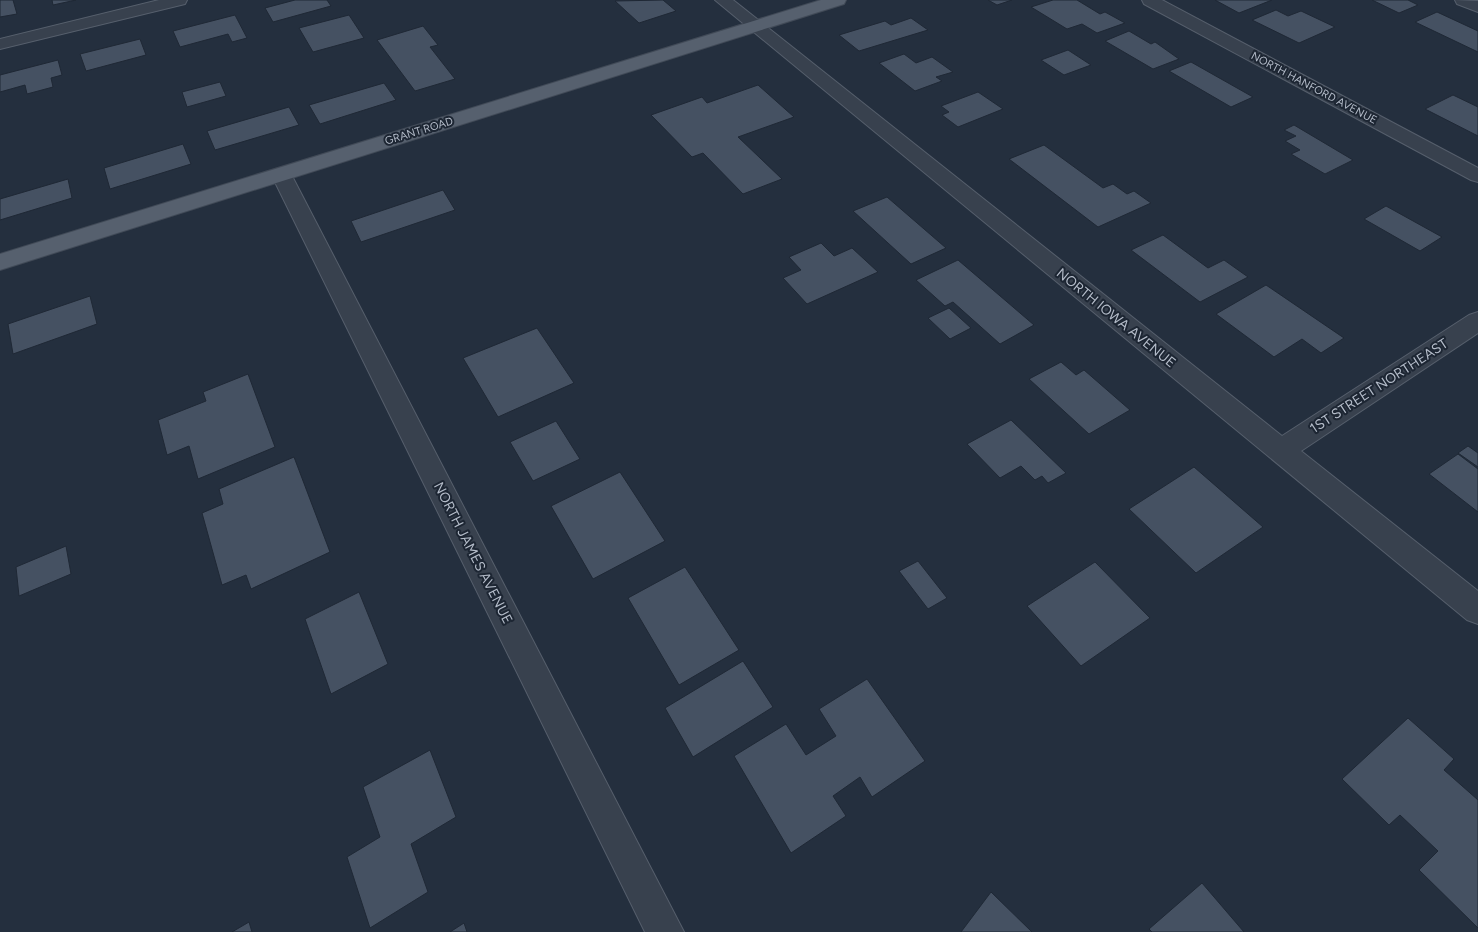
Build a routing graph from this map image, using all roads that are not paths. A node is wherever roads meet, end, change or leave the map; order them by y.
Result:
1 (179, 0) edge
2 (723, 0) edge
3 (838, 0) edge
4 (1150, 0) edge
5 (1463, 0) edge
6 (1478, 7) edge
7 (755, 26) junction
8 (0, 44) edge
9 (280, 174) junction
10 (1478, 176) edge
11 (0, 262) edge
12 (1478, 321) edge
13 (1280, 451) junction
14 (1478, 610) edge
15 (665, 932) edge

1 - 8 street
2 - 7 street, NORTH IOWA AVENUE
3 - 7 main road, GRANT ROAD
4 - 10 street, NORTH HANFORD AVENUE
5 - 6 street
7 - 9 main road, GRANT ROAD
7 - 13 street, NORTH IOWA AVENUE
9 - 11 main road, GRANT ROAD
9 - 15 street, NORTH JAMES AVENUE
12 - 13 street, 1ST STREET NORTHEAST
13 - 14 street, NORTH IOWA AVENUE

